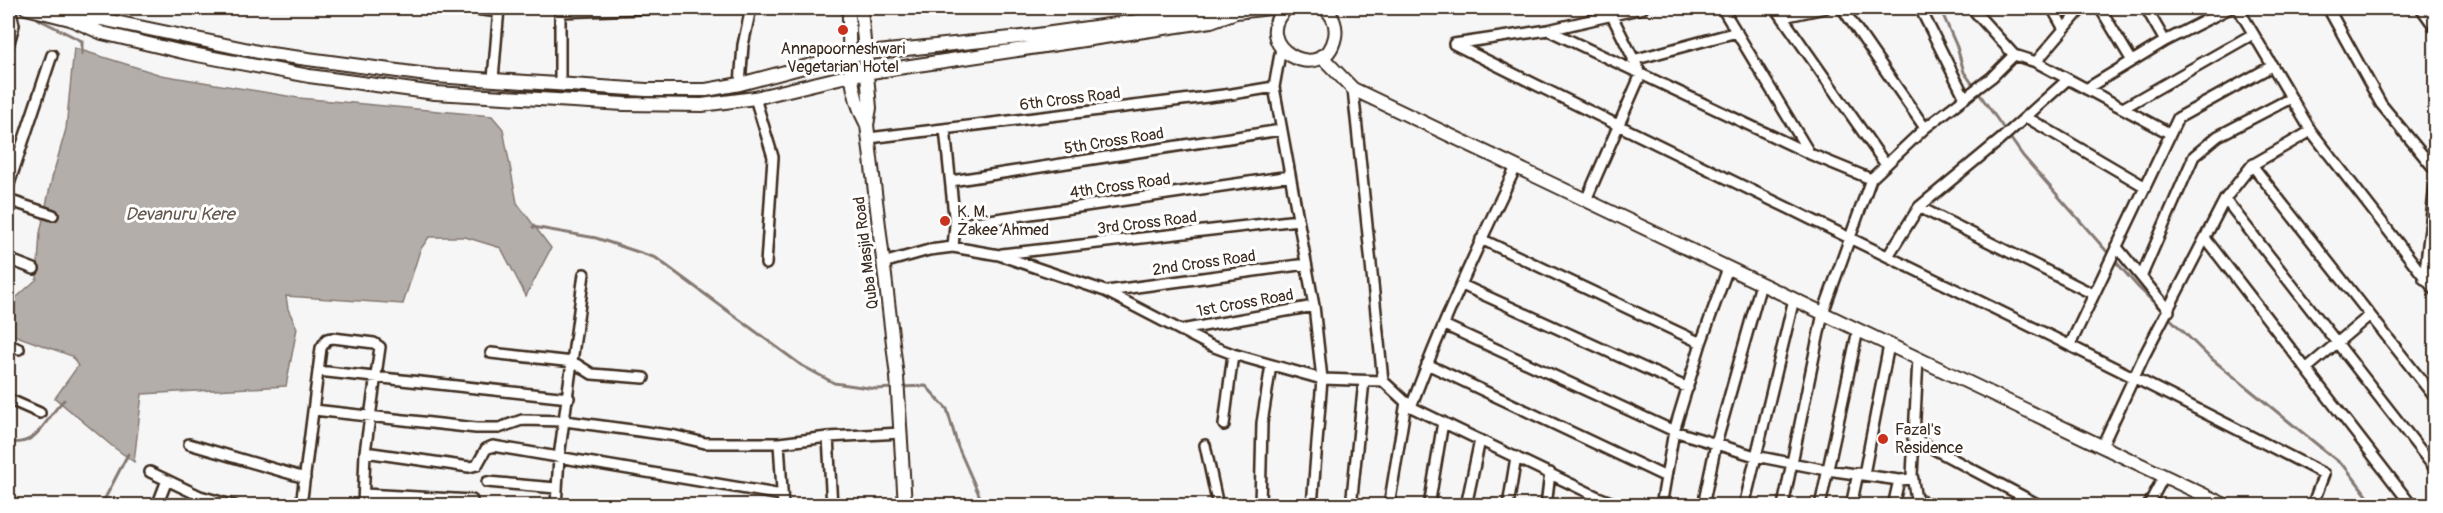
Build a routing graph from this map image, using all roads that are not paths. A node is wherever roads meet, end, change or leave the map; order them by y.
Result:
1 (10, 8) edge
2 (26, 8) edge
3 (466, 8) edge
4 (625, 8) edge
5 (665, 8) edge
6 (751, 8) edge
7 (849, 8) edge
8 (861, 8) edge
9 (1265, 8) edge
10 (1287, 8) edge
11 (1324, 8) edge
12 (1643, 8) edge
13 (1722, 8) edge
14 (1776, 8) edge
15 (1824, 8) edge
16 (1842, 8) edge
17 (1920, 8) edge
18 (1975, 8) edge
19 (2052, 8) edge
20 (2082, 8) edge
21 (2100, 8) edge
22 (2146, 8) edge
23 (2230, 8) edge
24 (2238, 8) edge
25 (2328, 8) edge
26 (2421, 8) edge
27 (499, 10) edge
28 (560, 10) edge
29 (1610, 11) edge
30 (1236, 12) junction
31 (1784, 17) junction
32 (70, 19) junction
33 (2064, 29) junction
34 (2436, 29) edge
35 (1548, 30) junction
36 (1737, 32) junction
37 (2253, 34) junction
38 (2165, 41) junction
39 (8, 46) edge
40 (1281, 48) junction
41 (864, 53) junction
42 (52, 55) dead end
43 (849, 55) junction
44 (2014, 55) junction
45 (1321, 56) junction
46 (1633, 60) junction
47 (2036, 62) junction
48 (2132, 62) junction
49 (2272, 66) junction
50 (867, 73) junction
51 (1641, 74) junction
52 (851, 75) junction
53 (493, 79) junction
54 (2067, 80) junction
55 (740, 84) junction
56 (560, 85) junction
57 (1274, 87) junction
58 (2086, 88) junction
59 (1353, 89) junction
60 (755, 98) junction
61 (1965, 98) junction
62 (2291, 98) junction
63 (2122, 108) junction
64 (2026, 117) junction
65 (867, 125) junction
66 (1617, 125) junction
67 (1925, 128) junction
68 (945, 129) junction
69 (1281, 130) junction
70 (2311, 131) junction
71 (2169, 133) junction
72 (869, 138) junction
73 (1810, 154) junction
74 (1886, 165) junction
75 (2252, 165) junction
76 (1516, 167) junction
77 (2436, 171) edge
78 (1290, 176) junction
79 (2436, 177) edge
80 (1871, 179) junction
81 (951, 181) junction
82 (2144, 186) junction
83 (8, 188) edge
84 (2225, 199) junction
85 (8, 200) edge
86 (1586, 200) junction
87 (1919, 207) junction
88 (53, 215) dead end
89 (1298, 220) junction
90 (955, 225) junction
91 (1849, 238) junction
92 (2205, 238) junction
93 (1481, 239) junction
94 (953, 247) junction
95 (2115, 248) junction
96 (999, 255) junction
97 (1888, 256) junction
98 (8, 259) edge
99 (884, 262) junction
100 (766, 264) dead end
101 (1306, 264) junction
102 (1728, 268) junction
103 (34, 269) dead end
104 (584, 274) dead end
105 (2142, 275) junction
106 (2424, 279) junction
107 (1761, 284) junction
108 (1461, 285) junction
109 (1105, 291) junction
110 (2436, 292) edge
111 (2093, 294) junction
112 (1794, 299) junction
113 (1314, 306) junction
114 (2168, 312) junction
115 (1823, 313) junction
116 (2370, 315) junction
117 (1444, 325) junction
118 (1181, 330) junction
119 (1858, 330) junction
120 (1701, 343) junction
121 (2337, 343) junction
122 (8, 344) edge
123 (1889, 345) junction
124 (2070, 345) junction
125 (19, 349) dead end
126 (491, 353) dead end
127 (1233, 354) junction
128 (1918, 358) junction
129 (573, 362) junction
130 (1427, 364) junction
131 (1271, 365) junction
132 (2306, 369) junction
133 (318, 371) junction
134 (376, 376) junction
135 (2135, 376) junction
136 (644, 378) dead end
137 (1322, 380) junction
138 (1364, 381) junction
139 (1383, 381) junction
140 (1688, 388) junction
141 (569, 398) junction
142 (8, 399) edge
143 (2436, 399) edge
144 (1409, 405) junction
145 (314, 410) junction
146 (40, 413) dead end
147 (371, 416) junction
148 (565, 421) junction
149 (1443, 422) junction
150 (1224, 425) dead end
151 (1674, 431) junction
152 (901, 433) junction
153 (828, 437) junction
154 (1913, 438) junction
155 (1480, 440) junction
156 (779, 443) junction
157 (189, 444) dead end
158 (1716, 444) junction
159 (1205, 445) dead end
160 (2102, 446) junction
161 (365, 452) junction
162 (1755, 456) junction
163 (559, 457) junction
164 (1516, 457) junction
165 (1790, 462) junction
166 (1827, 470) junction
167 (2436, 470) edge
168 (150, 472) dead end
169 (1550, 473) junction
170 (1861, 473) junction
171 (2164, 476) junction
172 (1666, 477) junction
173 (305, 478) junction
174 (1913, 479) junction
175 (166, 480) junction
176 (1899, 480) junction
177 (487, 482) dead end
178 (556, 488) junction
179 (364, 494) junction
180 (782, 495) junction
181 (472, 500) dead end
182 (1597, 501) edge
183 (1917, 502) edge
184 (157, 506) edge
185 (236, 506) edge
186 (301, 506) edge
187 (363, 506) edge
188 (556, 506) edge
189 (783, 506) edge
190 (832, 506) edge
191 (906, 506) edge
192 (1218, 506) edge
193 (1260, 506) edge
194 (1312, 506) edge
195 (1351, 506) edge
196 (1389, 506) edge
197 (1429, 506) edge
198 (1466, 506) edge
199 (1508, 506) edge
200 (1546, 506) edge
201 (1621, 506) edge
202 (1661, 506) edge
203 (1703, 506) edge
204 (1744, 506) edge
205 (1783, 506) edge
206 (1820, 506) edge
207 (1851, 506) edge
208 (1893, 506) edge
209 (1932, 506) edge
210 (2041, 506) edge
211 (2148, 506) edge
212 (2227, 506) edge
213 (2312, 506) edge
214 (2412, 506) edge

1 - 39 street
2 - 32 street
3 - 27 street
4 - 5 street
4 - 28 street
6 - 55 street
7 - 43 street, Quba Masjid Road
8 - 41 street, Quba Masjid Road
9 - 30 street
10 - 40 street
11 - 45 street
12 - 29 street
13 - 36 street
14 - 31 street
15 - 31 street
16 - 67 street
17 - 61 street
18 - 44 street
19 - 33 street
20 - 33 street
21 - 48 street
22 - 38 street
23 - 38 street
24 - 37 street
25 - 77 street
26 - 34 street
27 - 53 street
28 - 56 street
29 - 35 street
29 - 46 street
30 - 41 street
30 - 50 street
31 - 74 street
32 - 53 street
32 - 60 street
33 - 47 street
35 - 51 street
35 - 66 street
36 - 46 street
36 - 73 street
37 - 49 street
37 - 63 street
38 - 48 street
40 - 45 street
40 - 57 street
41 - 43 street
41 - 50 street, Quba Masjid Road
42 - 83 street
43 - 52 street, Quba Masjid Road
43 - 55 street
44 - 47 street
44 - 61 street
45 - 59 street
46 - 51 street
47 - 54 street
48 - 58 street
49 - 62 street
49 - 71 street
50 - 52 street
50 - 65 street, Quba Masjid Road
51 - 66 street
51 - 73 street
52 - 60 street
52 - 65 street, Quba Masjid Road
53 - 56 street
54 - 58 street
54 - 64 street
55 - 56 street
57 - 68 street, 6th Cross Road
57 - 69 street
58 - 63 street
59 - 76 street
59 - 139 street
60 - 100 street
61 - 67 street
62 - 70 street
62 - 105 street
63 - 71 street
64 - 82 street
64 - 87 street
65 - 72 street, Quba Masjid Road
66 - 86 street
66 - 91 street
67 - 74 street
68 - 72 street, 6th Cross Road
68 - 81 street
69 - 78 street
69 - 81 street, 5th Cross Road
70 - 75 street
70 - 106 street
71 - 82 street
72 - 99 street, Quba Masjid Road
73 - 80 street
74 - 80 street
75 - 84 street
75 - 116 street
76 - 86 street
76 - 93 street
78 - 89 street
78 - 90 street, 4th Cross Road
79 - 106 street
80 - 91 street
81 - 90 street
82 - 95 street
84 - 92 street
84 - 121 street
85 - 88 street
86 - 102 street
87 - 97 street
87 - 111 street
89 - 96 street, 3rd Cross Road
89 - 101 street
90 - 94 street
91 - 97 street
91 - 115 street
92 - 114 street
92 - 132 street
93 - 108 street
93 - 120 street
94 - 96 street
94 - 99 street
95 - 105 street
95 - 111 street
96 - 109 street
97 - 124 street
98 - 103 street
99 - 152 street, Quba Masjid Road
101 - 109 street, 2nd Cross Road
101 - 113 street
102 - 107 street
102 - 120 street
104 - 129 street
105 - 114 street
106 - 110 street
107 - 112 street
107 - 158 street
108 - 117 street
108 - 140 street
109 - 118 street
111 - 124 street
112 - 115 street
112 - 162 street
113 - 118 street, 1st Cross Road
113 - 137 street
114 - 135 street
115 - 119 street
115 - 165 street
116 - 121 street
116 - 143 street
117 - 130 street
117 - 151 street
118 - 127 street
119 - 123 street
119 - 166 street
120 - 140 street
121 - 132 street
121 - 167 street
122 - 125 street
123 - 128 street
123 - 170 street
124 - 135 street
126 - 129 street
127 - 131 street
127 - 150 street
128 - 154 street
128 - 160 street
129 - 136 street
129 - 141 street
130 - 144 street
130 - 172 street
131 - 137 street
131 - 193 street
132 - 214 street
133 - 134 street
133 - 134 street
133 - 145 street
134 - 141 street
134 - 147 street
135 - 160 street
135 - 213 street
137 - 138 street
137 - 194 street
138 - 139 street
138 - 195 street
139 - 144 street
140 - 151 street
141 - 148 street
142 - 146 street
144 - 149 street
144 - 196 street
145 - 147 street
145 - 173 street
147 - 148 street
147 - 161 street
148 - 156 street
148 - 163 street
149 - 155 street
149 - 197 street
151 - 158 street
151 - 172 street
152 - 153 street
152 - 191 street
153 - 156 street
153 - 190 street
154 - 174 street
154 - 210 street
155 - 164 street
155 - 198 street
156 - 180 street
157 - 173 street
158 - 162 street
158 - 203 street
159 - 192 street
160 - 171 street
161 - 163 street
161 - 179 street
162 - 165 street
162 - 204 street
163 - 178 street
163 - 180 street
164 - 169 street
164 - 199 street
165 - 166 street
165 - 205 street
166 - 170 street
166 - 206 street
168 - 175 street
169 - 182 street
169 - 200 street
170 - 176 street
170 - 207 street
171 - 211 street
171 - 212 street
172 - 202 street
173 - 186 street
174 - 176 street
174 - 183 street
175 - 184 street
175 - 185 street
176 - 208 street
177 - 178 street
178 - 188 street
179 - 181 street
179 - 187 street
180 - 189 street
182 - 201 street
183 - 209 street

